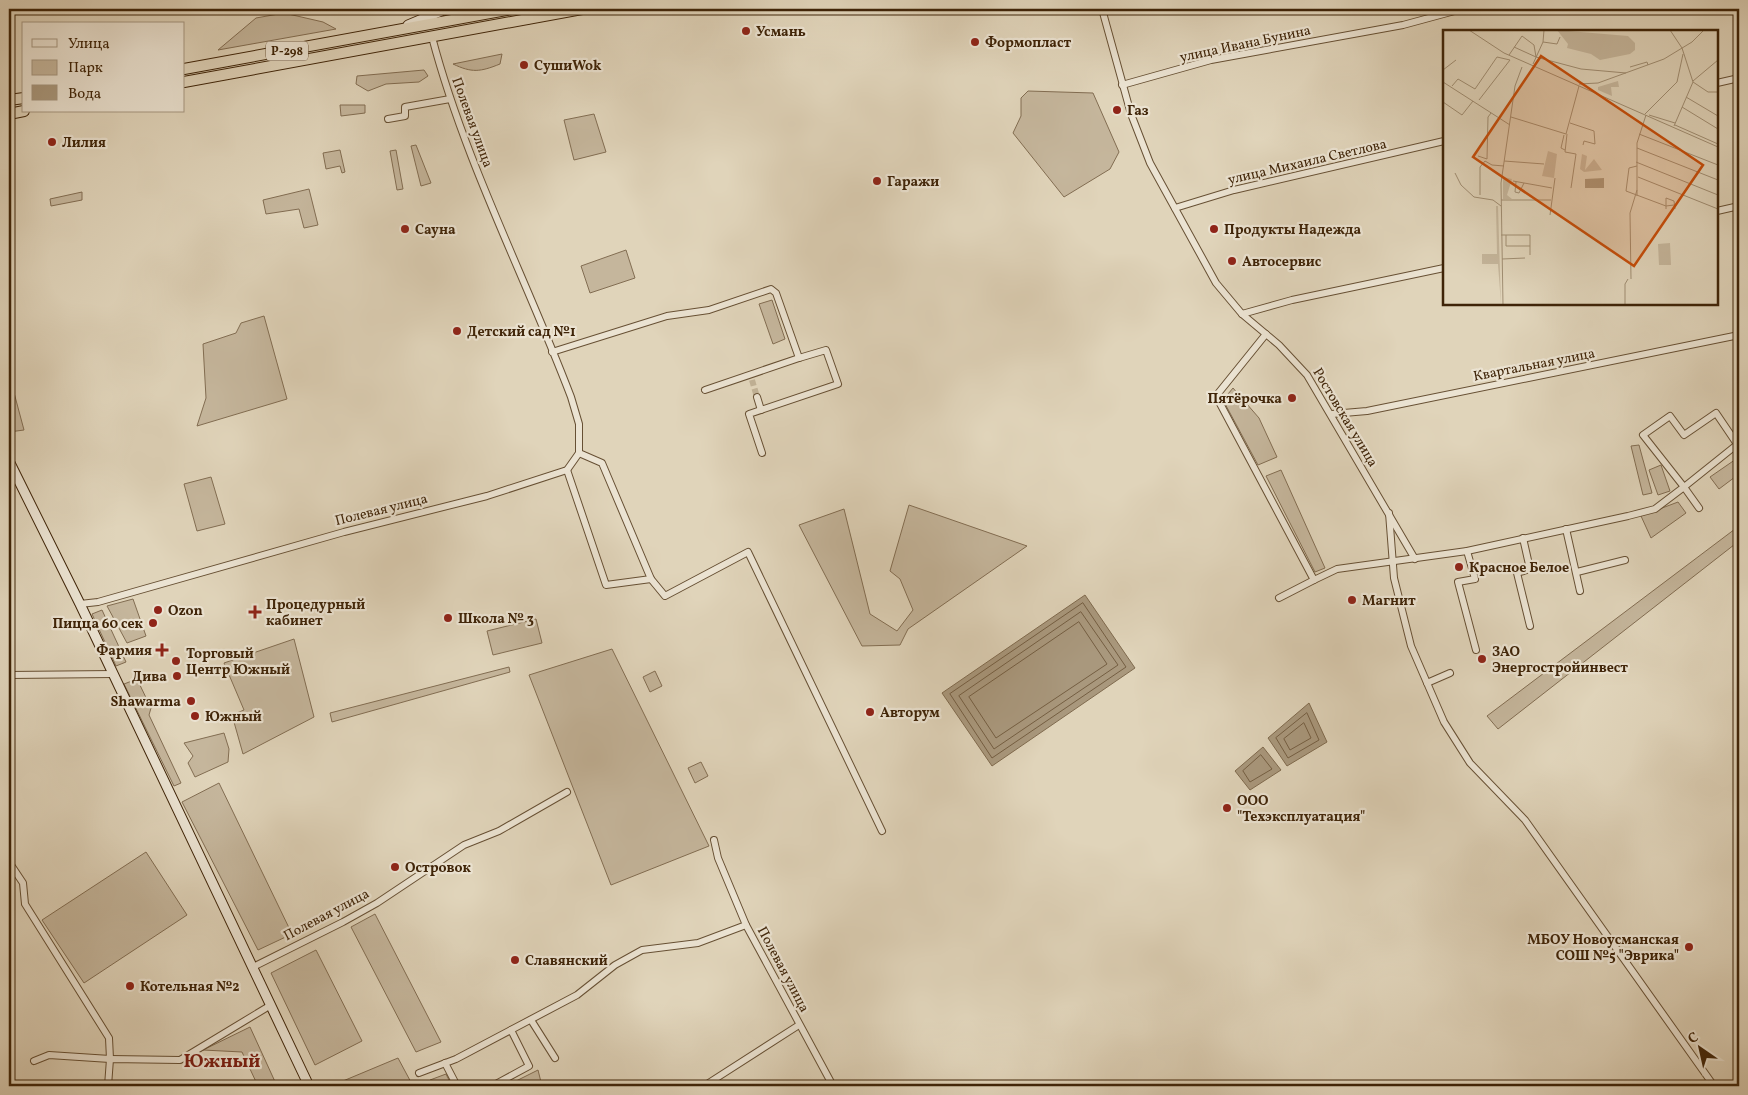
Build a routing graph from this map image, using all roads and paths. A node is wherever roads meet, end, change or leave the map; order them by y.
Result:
1 (446, 9) edge
2 (512, 9) edge
3 (536, 9) edge
4 (582, 9) edge
5 (1102, 9) edge
6 (1462, 9) edge
7 (528, 19) junction
8 (391, 32) junction
9 (432, 37) junction
10 (185, 69) edge
11 (1739, 78) edge
12 (185, 82) edge
13 (1718, 83) edge
14 (1122, 85) junction
15 (22, 98) edge
16 (450, 99) junction
17 (9, 100) edge
18 (22, 111) edge
19 (9, 114) edge
20 (388, 120) dead end
21 (1443, 141) edge
22 (1739, 206) edge
23 (1176, 208) junction
24 (1718, 211) edge
25 (1443, 268) edge
26 (1242, 314) junction
27 (1266, 334) junction
28 (1739, 335) edge
29 (552, 352) junction
30 (799, 358) junction
31 (705, 390) dead end
32 (758, 397) tunnel mouth
33 (762, 410) junction
34 (1332, 414) junction
35 (1738, 444) edge
36 (762, 452) dead end
37 (579, 453) junction
38 (9, 461) edge
39 (567, 470) junction
40 (1684, 487) junction
41 (1699, 508) dead end
42 (1389, 513) junction
43 (1566, 530) junction
44 (1523, 538) junction
45 (1467, 551) junction
46 (1415, 559) junction
47 (1393, 560) junction
48 (1625, 560) dead end
49 (1577, 572) junction
50 (652, 579) junction
51 (1314, 580) junction
52 (1580, 591) dead end
53 (1279, 598) dead end
54 (80, 604) junction
55 (1530, 626) dead end
56 (1476, 650) dead end
57 (1450, 673) dead end
58 (113, 674) junction
59 (9, 675) edge
60 (1427, 683) junction
61 (567, 792) dead end
62 (882, 831) dead end
63 (714, 840) dead end
64 (9, 862) edge
65 (746, 925) junction
66 (253, 967) junction
67 (271, 1006) junction
68 (531, 1020) junction
69 (799, 1025) junction
70 (511, 1030) junction
71 (555, 1058) dead end
72 (110, 1059) junction
73 (34, 1061) dead end
74 (445, 1063) junction
75 (419, 1073) dead end
76 (108, 1086) edge
77 (309, 1086) edge
78 (457, 1086) edge
79 (498, 1086) edge
80 (704, 1086) edge
81 (833, 1086) edge
82 (1714, 1086) edge

1 - 8 main road
2 - 8 highway, Р-298
3 - 7 main road
4 - 7 highway, Р-298
5 - 14 street, Ростовская улица
6 - 14 street, улица Ивана Бунина
7 - 9 highway, Р-298
8 - 10 highway, Р-298
9 - 12 highway, Р-298
9 - 16 street, Полевая улица
11 - 13 street
14 - 23 street, Ростовская улица
15 - 17 highway
16 - 20 street
16 - 29 street, Полевая улица
18 - 19 highway
21 - 23 street, улица Михаила Светлова
22 - 24 street
23 - 26 street, Ростовская улица
25 - 26 street
26 - 27 street, Ростовская улица
27 - 34 street, Ростовская улица
27 - 51 street
28 - 34 street, Квартальная улица
29 - 30 street
29 - 37 street, Полевая улица
30 - 31 street
30 - 33 street
32 - 33 street
33 - 36 street
34 - 42 street, Ростовская улица
35 - 40 street
35 - 40 street
37 - 39 street
37 - 50 street
38 - 54 main road
39 - 50 street
39 - 54 street, Полевая улица
40 - 41 street
40 - 43 street
42 - 46 street
42 - 47 street, Ростовская улица
43 - 44 street
43 - 49 street
44 - 45 street
44 - 55 street
45 - 46 street
45 - 56 street
46 - 47 street
47 - 51 street
47 - 60 street, Ростовская улица
48 - 49 street
49 - 52 street
50 - 62 street
51 - 53 street
54 - 58 main road
57 - 60 street
58 - 59 street
58 - 66 main road
60 - 82 street, Ростовская улица
61 - 66 street, Полевая улица
63 - 65 street, Полевая улица
64 - 72 street
65 - 68 street
65 - 69 street, Полевая улица
66 - 67 main road
67 - 72 street
67 - 77 main road
68 - 70 street
68 - 71 street
69 - 80 street, Полевая улица
69 - 81 street, Полевая улица
70 - 74 street
70 - 79 street
72 - 73 street
72 - 76 street
74 - 75 street
74 - 78 street

